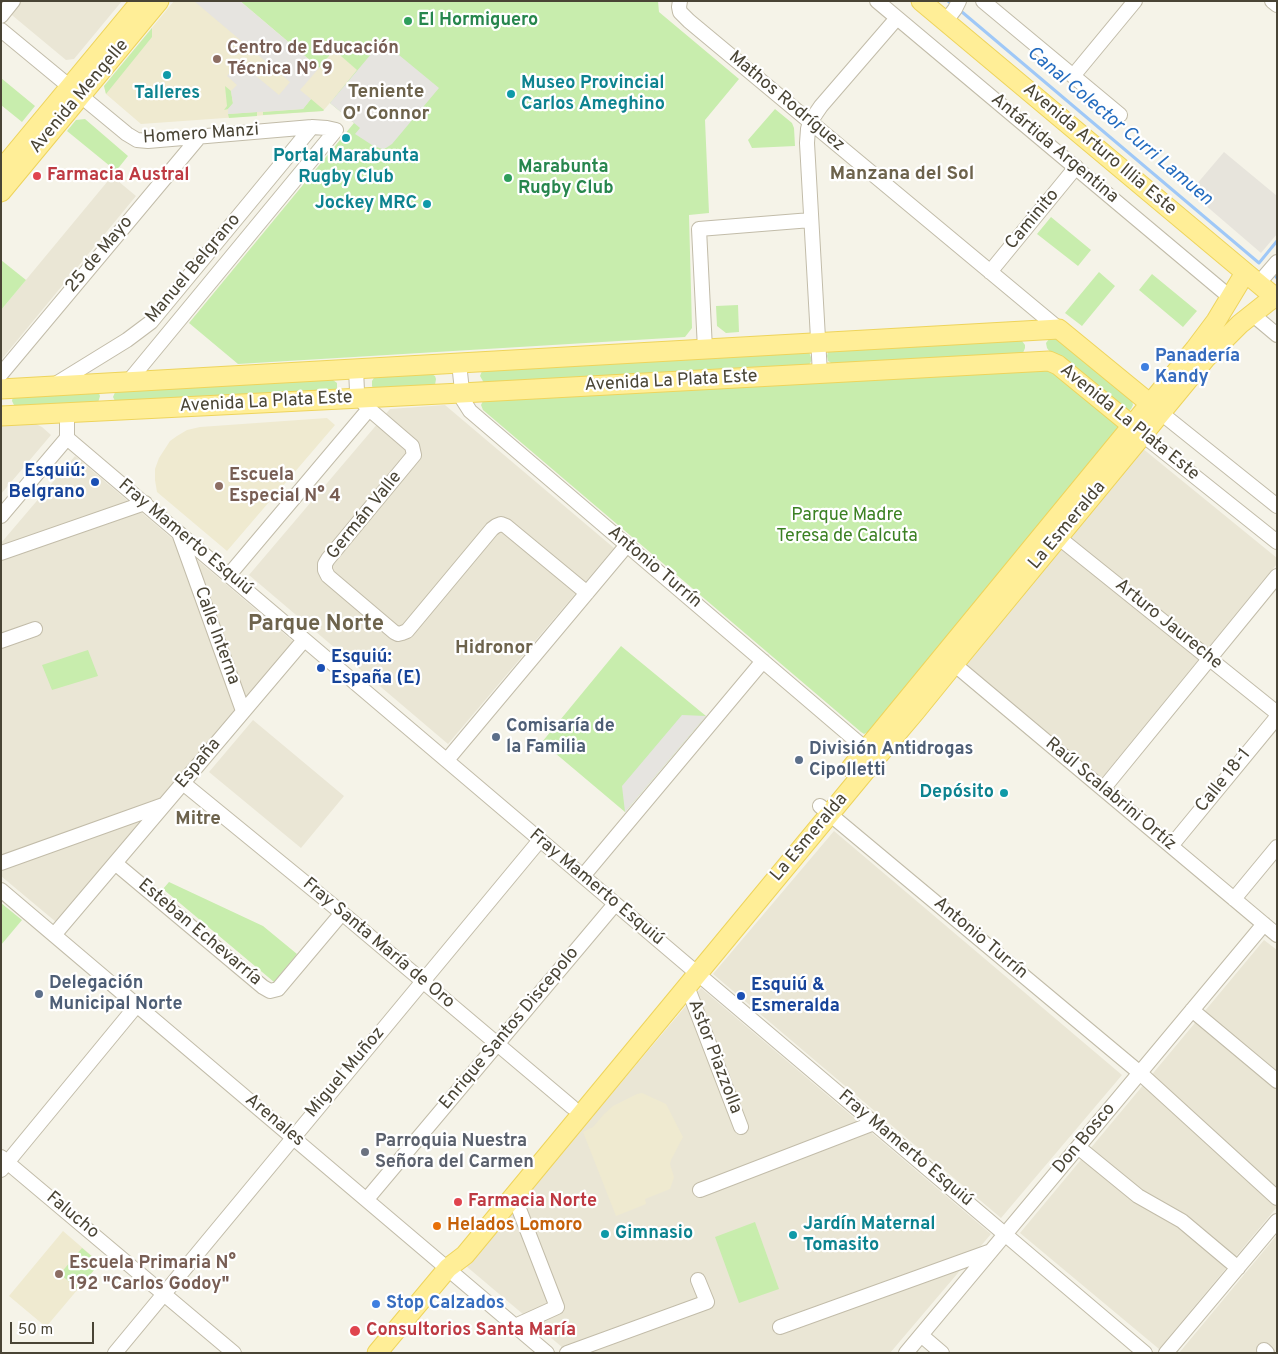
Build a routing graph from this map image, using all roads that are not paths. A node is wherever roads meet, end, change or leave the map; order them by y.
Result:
1 (13, 1) edge
2 (141, 1) edge
3 (159, 1) edge
4 (877, 1) edge
5 (921, 1) edge
6 (959, 1) edge
7 (983, 1) edge
8 (1135, 1) edge
9 (1272, 1) edge
10 (679, 4) edge
11 (1277, 5) edge
12 (1, 16) edge
13 (897, 18) junction
14 (945, 22) junction
15 (1, 30) edge
16 (1073, 76) junction
17 (76, 91) junction
18 (1120, 115) dead end
19 (810, 122) junction
20 (312, 127) junction
21 (336, 130) joint
22 (200, 136) junction
23 (1076, 168) junction
24 (3, 181) edge
25 (812, 220) junction
26 (1277, 262) edge
27 (990, 272) junction
28 (1252, 278) junction
29 (1231, 298) junction
30 (1275, 298) edge
31 (1252, 314) junction
32 (1055, 330) junction
33 (1277, 335) edge
34 (818, 343) junction
35 (705, 349) junction
36 (459, 363) junction
37 (1058, 365) junction
38 (356, 369) junction
39 (1, 374) edge
40 (820, 374) junction
41 (128, 382) junction
42 (107, 383) junction
43 (53, 386) junction
44 (8, 389) edge
45 (461, 394) junction
46 (364, 404) junction
47 (1156, 408) junction
48 (95, 411) junction
49 (67, 412) junction
50 (9, 416) edge
51 (1138, 430) junction
52 (67, 438) junction
53 (145, 504) junction
54 (1277, 506) edge
55 (1, 516) edge
56 (179, 532) junction
57 (1058, 537) junction
58 (1277, 542) edge
59 (627, 545) junction
60 (1, 553) edge
61 (229, 575) junction
62 (1277, 576) edge
63 (586, 593) junction
64 (35, 629) dead end
65 (304, 640) junction
66 (1, 641) edge
67 (1209, 659) junction
68 (948, 660) junction
69 (763, 661) junction
70 (244, 711) junction
71 (1277, 715) edge
72 (871, 753) junction
73 (446, 760) junction
74 (183, 783) junction
75 (1103, 789) junction
76 (165, 805) junction
77 (825, 810) junction
78 (540, 840) junction
79 (1171, 846) junction
80 (1277, 847) edge
81 (1, 863) edge
82 (115, 863) junction
83 (583, 876) junction
84 (1, 890) edge
85 (1234, 899) junction
86 (615, 904) junction
87 (342, 913) junction
88 (1264, 924) junction
89 (54, 935) junction
90 (1277, 935) edge
91 (691, 975) junction
92 (423, 981) junction
93 (137, 1005) junction
94 (1192, 1010) junction
95 (498, 1044) junction
96 (1140, 1073) junction
97 (1277, 1081) edge
98 (572, 1107) junction
99 (874, 1123) junction
100 (741, 1127) dead end
101 (293, 1137) junction
102 (1078, 1147) junction
103 (3, 1163) edge
104 (700, 1190) dead end
105 (514, 1196) junction
106 (1277, 1198) edge
107 (367, 1199) junction
108 (1277, 1221) edge
109 (1006, 1234) junction
110 (992, 1251) junction
111 (448, 1268) junction
112 (1238, 1268) junction
113 (698, 1280) dead end
114 (164, 1294) junction
115 (515, 1326) junction
116 (780, 1327) dead end
117 (921, 1335) junction
118 (115, 1353) edge
119 (234, 1353) edge
120 (377, 1353) edge
121 (547, 1353) edge
122 (567, 1353) edge
123 (906, 1353) edge
124 (942, 1353) edge
125 (1145, 1353) edge
126 (1166, 1353) edge

1 - 12 street
2 - 17 main road, Avenida Mengelle
3 - 17 main road, Avenida Mengelle
4 - 13 street, Antártida Argentina
5 - 14 main road, Avenida Arturo Illia Este
6 - 14 street
7 - 16 street
8 - 16 street
9 - 11 street
10 - 19 street, Mathos Rodríguez
13 - 19 street
13 - 23 street, Antártida Argentina
14 - 28 main road, Avenida Arturo Illia Este
15 - 17 street, Homero Manzi
16 - 18 street
17 - 22 street, Homero Manzi
17 - 24 main road, Avenida Mengelle
19 - 25 street
19 - 27 street, Mathos Rodríguez
20 - 21 street, Homero Manzi
20 - 22 street, Homero Manzi
20 - 43 street, Manuel Belgrano
21 - 41 street, Manuel Belgrano
22 - 39 street, 25 de Mayo
23 - 27 street, Caminito
23 - 29 street, Antártida Argentina
25 - 34 street
25 - 35 street
26 - 28 street, La Esmeralda
27 - 32 street, Mathos Rodríguez
28 - 29 main road, La Esmeralda
28 - 30 main road, Avenida Arturo Illia Este
29 - 47 main road, La Esmeralda
30 - 31 main road, La Esmeralda
31 - 33 street
31 - 47 main road, La Esmeralda
32 - 34 main road, Avenida La Plata Este
32 - 37 main road
32 - 47 main road, Avenida La Plata Este
34 - 35 main road, Avenida La Plata Este
34 - 40 street
35 - 36 main road, Avenida La Plata Este
36 - 38 main road, Avenida La Plata Este
36 - 45 street, Antonio Turrín
37 - 40 main road, Avenida La Plata Este
37 - 51 main road, Avenida La Plata Este
38 - 41 main road, Avenida La Plata Este
38 - 46 street
40 - 45 main road, Avenida La Plata Este
41 - 42 main road, Avenida La Plata Este
42 - 43 main road, Avenida La Plata Este
42 - 48 main road
43 - 44 main road, Avenida La Plata Este
44 - 50 main road
45 - 46 main road, Avenida La Plata Este
45 - 59 street, Antonio Turrín
46 - 48 main road, Avenida La Plata Este
46 - 61 street
46 - 63 street, Germán Valle
47 - 51 main road, La Esmeralda
47 - 54 street, Avenida La Plata Este
48 - 49 main road, Avenida La Plata Este
49 - 50 main road, Avenida La Plata Este
49 - 52 street
51 - 57 main road, La Esmeralda
51 - 58 street, Avenida La Plata Este
51 - 68 main road, La Esmeralda
52 - 53 street, Fray Mamerto Esquiú
52 - 55 street
53 - 56 street, Fray Mamerto Esquiú
53 - 60 street
56 - 61 street, Fray Mamerto Esquiú
56 - 70 street, Calle Interna
57 - 67 street, Arturo Jaureche
57 - 68 main road, La Esmeralda
59 - 63 street
59 - 69 street, Antonio Turrín
61 - 65 street, Fray Mamerto Esquiú
62 - 67 street
63 - 73 street
64 - 66 street
65 - 70 street, España
65 - 73 street, Fray Mamerto Esquiú
67 - 71 street, Arturo Jaureche
67 - 75 street
68 - 72 main road, La Esmeralda
68 - 75 street, Raúl Scalabrini Ortíz
69 - 72 street, Antonio Turrín
69 - 83 street
70 - 74 street, España
71 - 79 street, Calle 18-1
72 - 77 main road, La Esmeralda
73 - 78 street, Fray Mamerto Esquiú
74 - 76 street, España
74 - 87 street, Fray Santa María de Oro
75 - 79 street, Raúl Scalabrini Ortíz
76 - 81 street
76 - 82 street, España
77 - 91 main road, La Esmeralda
77 - 96 street, Antonio Turrín
78 - 83 street, Fray Mamerto Esquiú
78 - 92 street, Miguel Muñoz
79 - 85 street, Raúl Scalabrini Ortíz
80 - 85 street
82 - 87 street, Esteban Echevarría
82 - 89 street, España
83 - 86 street, Fray Mamerto Esquiú
84 - 89 street, Arenales
85 - 88 street, Raúl Scalabrini Ortíz
86 - 91 street, Fray Mamerto Esquiú
86 - 95 street, Enrique Santos Discepolo
87 - 92 street, Fray Santa María de Oro
88 - 90 street, Raúl Scalabrini Ortíz
88 - 94 street, Don Bosco
89 - 93 street, Arenales
91 - 98 main road, La Esmeralda
91 - 99 street, Fray Mamerto Esquiú
91 - 100 street, Astor Piazzolla
91 - 105 main road, La Esmeralda
92 - 95 street, Fray Santa María de Oro
92 - 101 street, Miguel Muñoz
93 - 101 street, Arenales
93 - 103 street
94 - 96 street, Don Bosco
94 - 97 street
95 - 98 street, Fray Santa María de Oro
95 - 107 street, Enrique Santos Discepolo
96 - 102 street, Don Bosco
96 - 106 street, Antonio Turrín
98 - 111 main road, La Esmeralda
99 - 104 street
99 - 109 street, Fray Mamerto Esquiú
101 - 107 street, Arenales
101 - 114 street, Miguel Muñoz
102 - 109 street, Don Bosco
102 - 112 street
103 - 114 street, Falucho
105 - 111 main road, La Esmeralda
105 - 115 street
107 - 111 street, Arenales
108 - 112 street
109 - 110 street, Don Bosco
109 - 125 street, Fray Mamerto Esquiú
110 - 116 street
110 - 117 street, Don Bosco
111 - 115 street, Arenales
111 - 120 main road, La Esmeralda
112 - 126 street
113 - 122 street
114 - 118 street, Miguel Muñoz
114 - 119 street, Falucho
115 - 121 street, Arenales
117 - 123 street, Don Bosco
117 - 124 street

